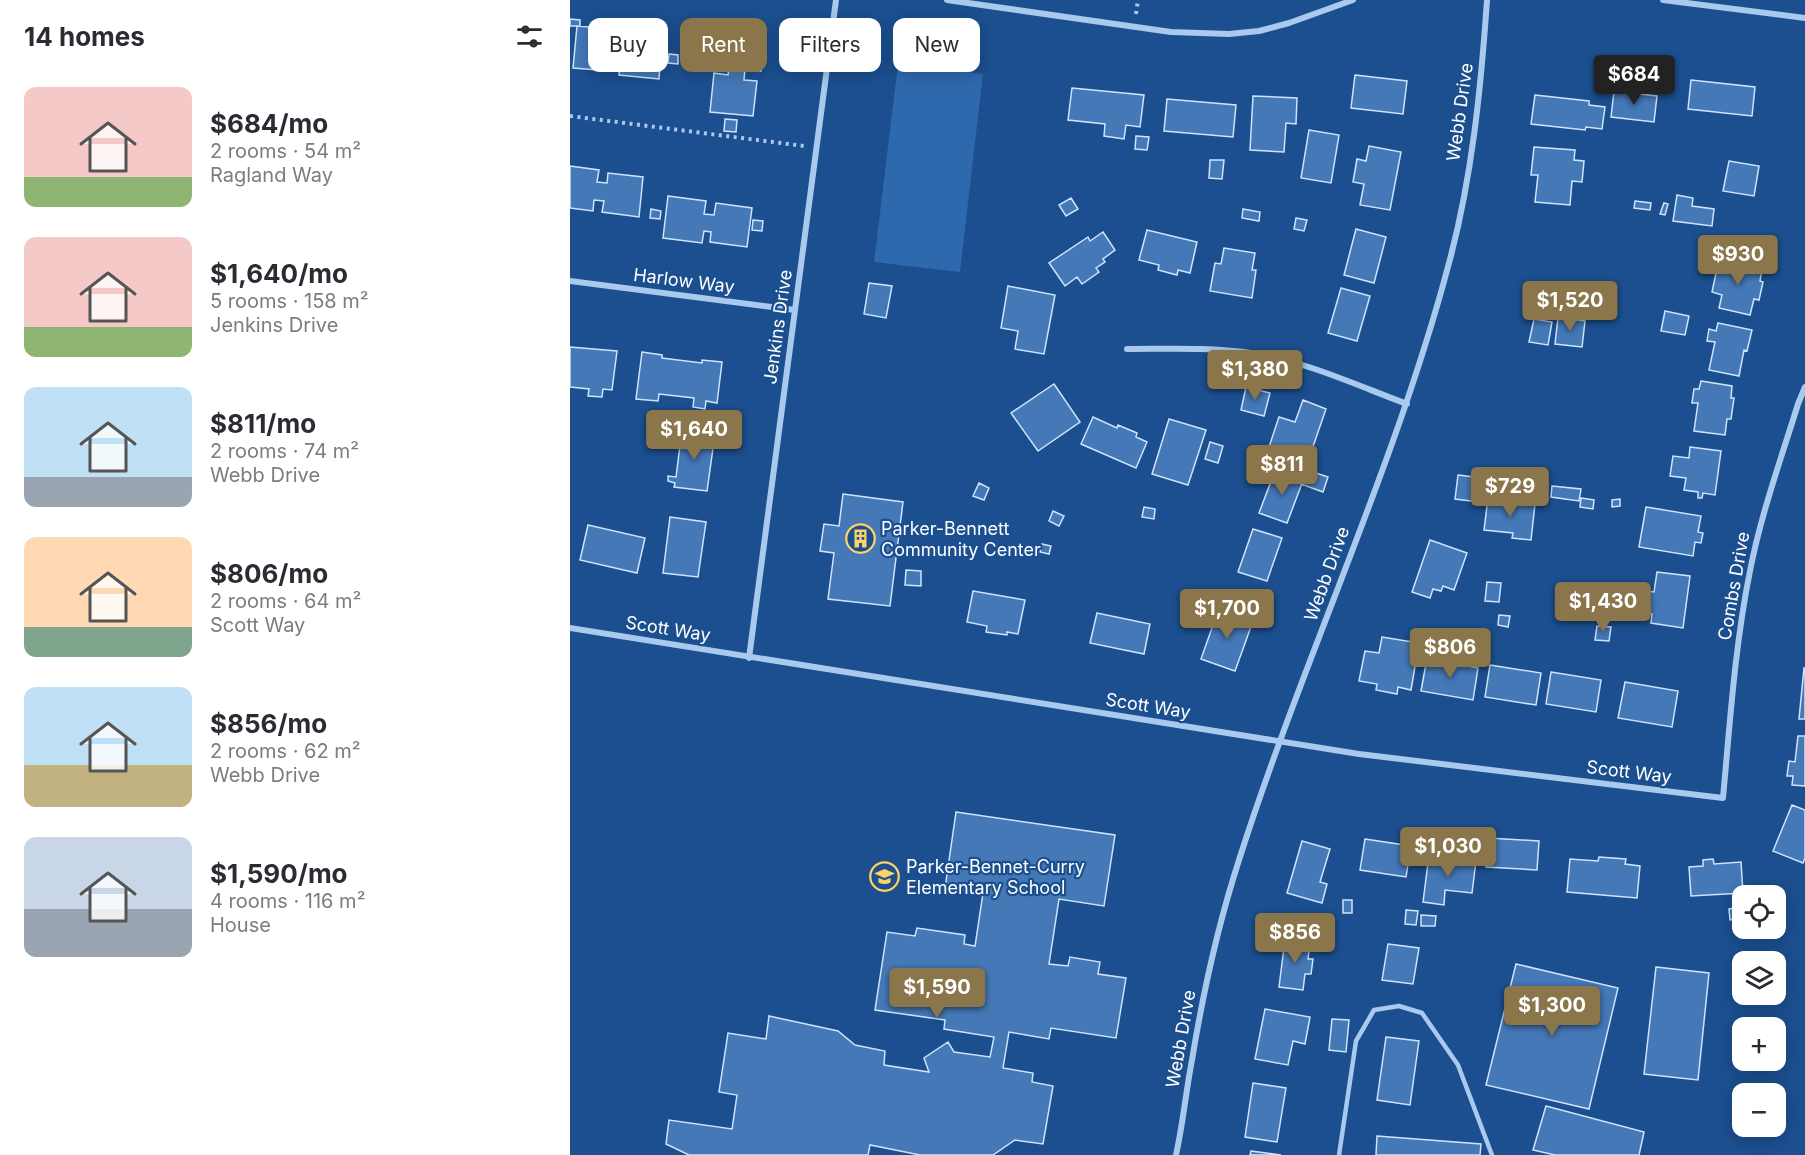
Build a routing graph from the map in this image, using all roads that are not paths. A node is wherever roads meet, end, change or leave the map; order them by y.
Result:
1 (836, 0) edge
2 (947, 0) edge
3 (1353, 0) edge
4 (1487, 0) edge
5 (1663, 0) edge
6 (1805, 18) edge
7 (570, 282) edge
8 (795, 310) junction
9 (1127, 348) dead end
10 (1805, 387) edge
11 (1407, 404) junction
12 (570, 628) edge
13 (749, 658) junction
14 (1281, 742) junction
15 (1723, 798) joint
16 (1176, 1155) edge
17 (1339, 1155) edge
18 (1492, 1155) edge

1 - 8 street, Jenkins Drive
2 - 3 street
4 - 11 street, Webb Drive
5 - 6 street
7 - 8 street, Harlow Way
8 - 13 street, Jenkins Drive
9 - 11 street
10 - 15 street, Combs Drive
11 - 14 street, Webb Drive
12 - 13 street, Scott Way
13 - 14 street, Scott Way
14 - 15 street, Scott Way
14 - 16 street, Webb Drive
17 - 18 lane

